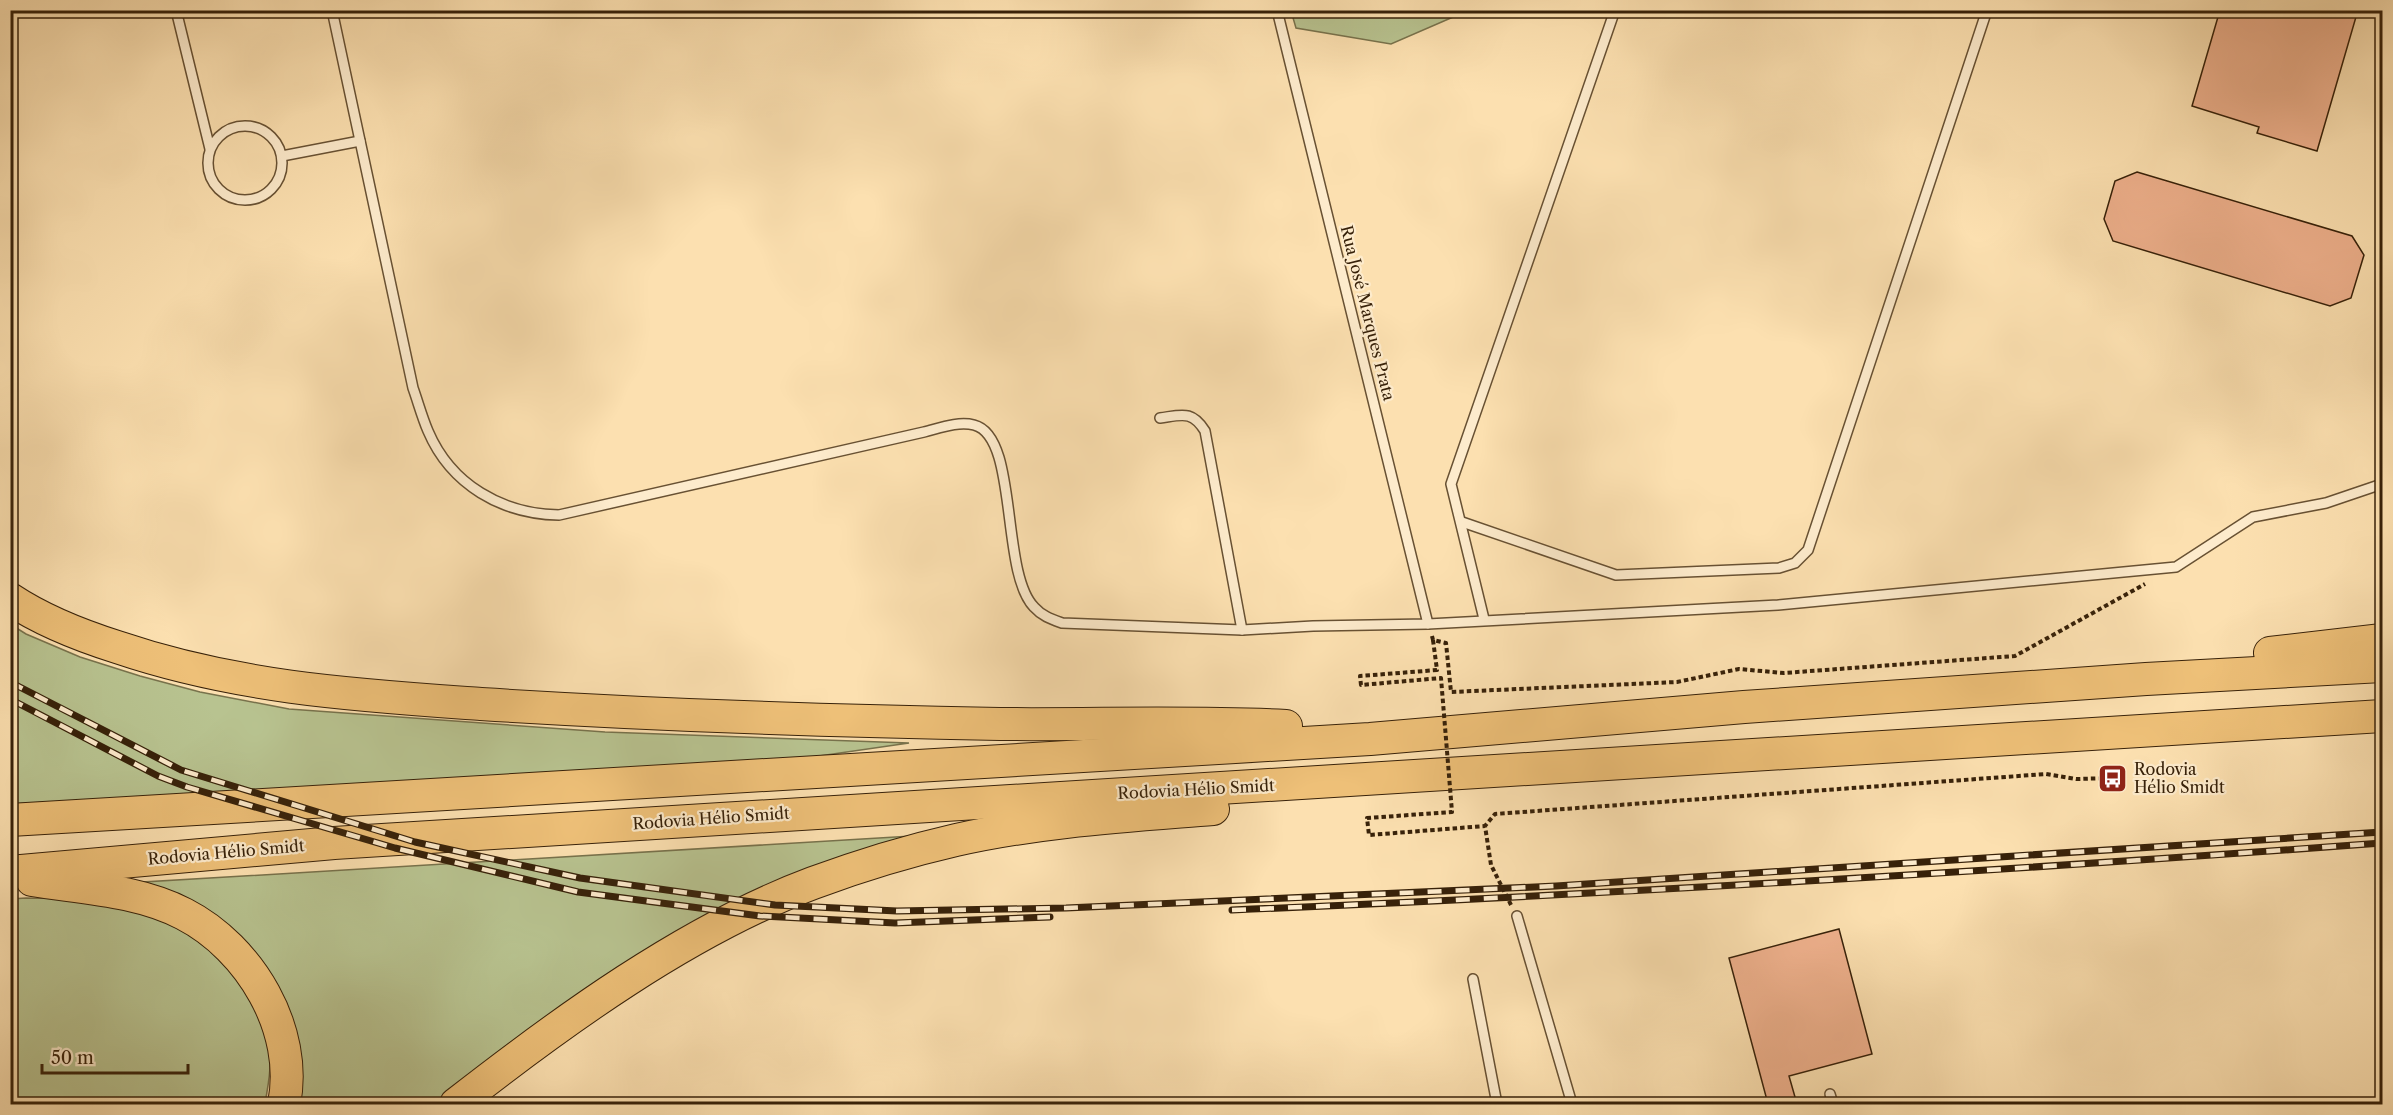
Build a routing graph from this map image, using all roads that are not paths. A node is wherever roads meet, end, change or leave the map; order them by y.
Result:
1 (176, 10) edge
2 (332, 10) edge
3 (1277, 10) edge
4 (1615, 10) edge
5 (1987, 10) edge
6 (360, 141) junction
7 (210, 149) junction
8 (282, 156) junction
9 (1160, 418) dead end
10 (2382, 484) edge
11 (1462, 522) junction
12 (10, 599) edge
13 (1484, 620) junction
14 (1428, 624) junction
15 (1242, 630) junction
16 (2382, 640) edge
17 (2382, 666) edge
18 (2146, 679) junction
19 (2382, 716) edge
20 (1370, 739) junction
21 (1379, 779) junction
22 (10, 820) edge
23 (10, 872) edge
24 (10, 877) edge
25 (1517, 916) road end
26 (1473, 979) dead end
27 (1830, 1094) dead end
28 (284, 1104) edge
29 (456, 1104) edge
30 (1497, 1104) edge
31 (1572, 1104) edge
32 (1833, 1104) edge

1 - 7 lane
2 - 6 lane
3 - 14 lane, Rua José Marques Prata
4 - 11 lane
5 - 11 lane
6 - 8 lane
6 - 15 lane
7 - 8 lane
7 - 8 lane
9 - 15 lane
10 - 13 lane
11 - 13 lane
12 - 20 highway
13 - 14 lane
14 - 15 lane
16 - 18 highway
17 - 18 highway
18 - 20 highway
19 - 21 highway, Rodovia Hélio Smidt
20 - 22 highway
21 - 23 highway, Rodovia Hélio Smidt
21 - 29 highway
24 - 28 highway
25 - 31 lane
26 - 30 lane
27 - 32 lane

